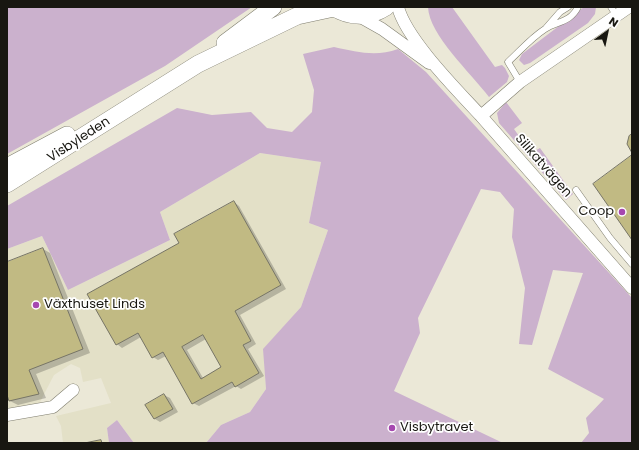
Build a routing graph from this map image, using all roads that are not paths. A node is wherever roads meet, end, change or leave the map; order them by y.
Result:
1 (273, 7) edge
2 (386, 7) edge
3 (398, 7) edge
4 (568, 7) edge
5 (578, 7) edge
6 (629, 7) edge
7 (334, 8) edge
8 (613, 11) edge
9 (359, 16) junction
10 (546, 28) junction
11 (198, 64) junction
12 (440, 71) junction
13 (520, 82) junction
14 (149, 94) junction
15 (481, 116) junction
16 (7, 167) edge
17 (7, 184) edge
18 (576, 190) dead end
19 (632, 264) edge
20 (632, 288) edge
21 (73, 390) dead end
22 (7, 415) edge

1 - 11 main road, Visbyleden
2 - 9 main road
3 - 12 street
4 - 10 lane
5 - 10 lane
6 - 8 street
7 - 9 main road
7 - 11 main road, Visbyleden
8 - 13 street
9 - 12 street
10 - 13 lane
11 - 14 main road, Visbyleden
12 - 15 street, Silikatvägen
13 - 15 street
14 - 16 main road, Visbyleden
14 - 17 main road, Visbyleden
15 - 20 street, Silikatvägen
18 - 19 lane
21 - 22 street

